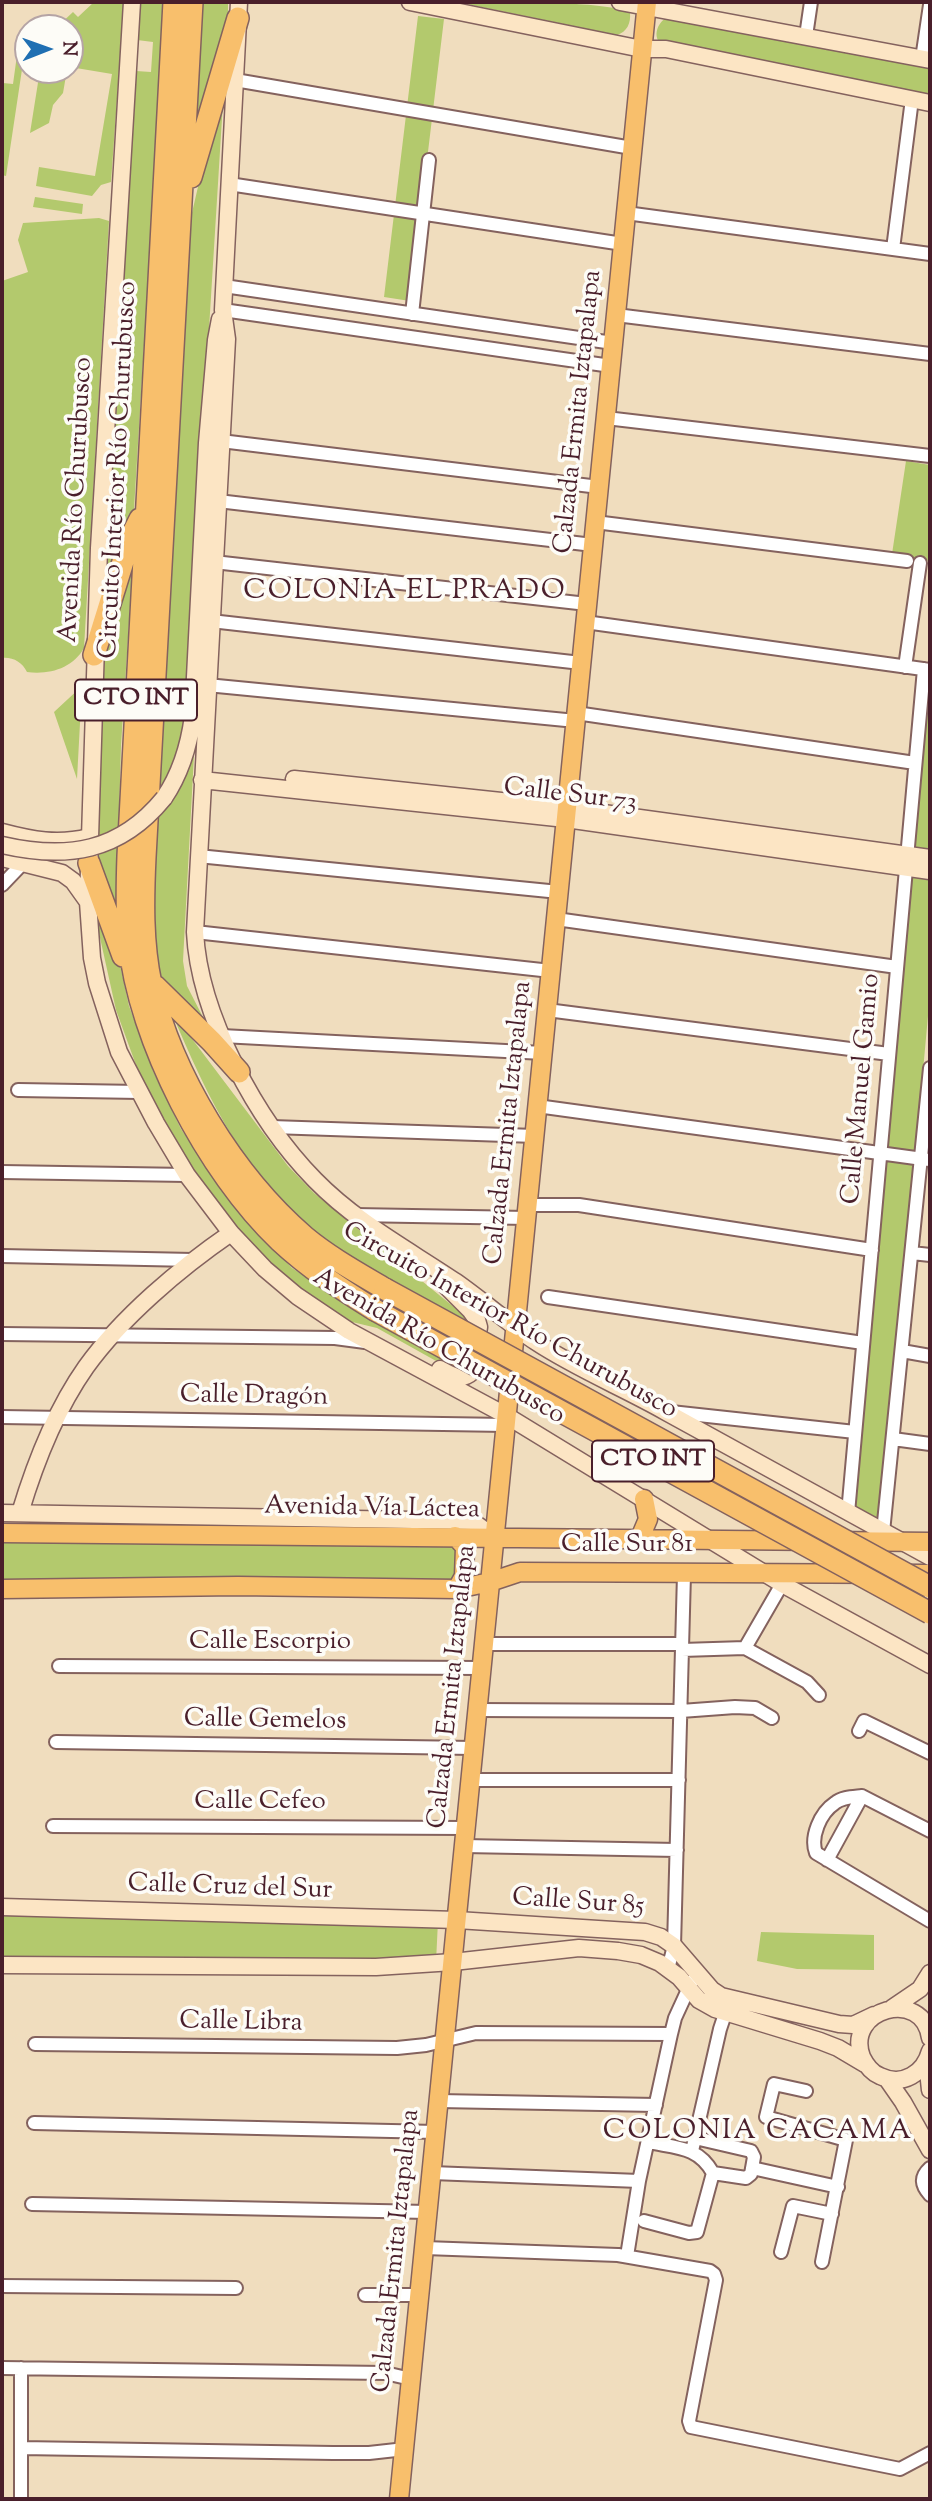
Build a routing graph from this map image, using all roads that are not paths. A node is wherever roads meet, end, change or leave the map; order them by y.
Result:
1 (132, 2) edge
2 (174, 2) edge
3 (192, 2) edge
4 (410, 2) edge
5 (620, 2) edge
6 (811, 2) edge
7 (646, 4) edge
8 (930, 5) edge
9 (239, 10) edge
10 (806, 36) junction
11 (642, 49) junction
12 (926, 60) edge
13 (235, 80) junction
14 (912, 99) junction
15 (930, 103) edge
16 (632, 148) junction
17 (429, 160) dead end
18 (229, 184) junction
19 (626, 212) junction
20 (424, 213) junction
21 (179, 223) junction
22 (623, 244) junction
23 (892, 249) junction
24 (930, 254) edge
25 (224, 286) junction
26 (223, 310) junction
27 (412, 314) junction
28 (616, 315) junction
29 (613, 343) junction
30 (930, 354) edge
31 (611, 366) junction
32 (606, 418) junction
33 (214, 442) junction
34 (930, 456) edge
35 (598, 487) junction
36 (218, 501) junction
37 (146, 507) junction
38 (595, 522) junction
39 (593, 545) junction
40 (214, 562) junction
41 (586, 613) junction
42 (211, 621) junction
43 (94, 654) junction
44 (581, 663) junction
45 (905, 667) junction
46 (927, 669) edge
47 (207, 685) junction
48 (576, 717) junction
49 (915, 763) junction
50 (202, 774) junction
51 (566, 814) junction
52 (2, 832) edge
53 (89, 837) junction
54 (2, 845) edge
55 (198, 856) junction
56 (2, 858) edge
57 (930, 858) edge
58 (907, 861) junction
59 (24, 862) junction
60 (89, 863) junction
61 (930, 871) edge
62 (2, 884) edge
63 (559, 892) junction
64 (88, 902) junction
65 (556, 919) junction
66 (195, 932) junction
67 (897, 967) junction
68 (551, 971) junction
69 (143, 983) junction
70 (547, 1010) junction
71 (222, 1036) junction
72 (543, 1053) junction
73 (889, 1054) junction
74 (930, 1068) edge
75 (239, 1072) junction
76 (18, 1090) dead end
77 (139, 1092) junction
78 (537, 1106) junction
79 (272, 1128) junction
80 (535, 1136) junction
81 (880, 1154) junction
82 (926, 1160) edge
83 (2, 1172) edge
84 (187, 1175) junction
85 (527, 1212) junction
86 (355, 1215) junction
87 (231, 1233) junction
88 (872, 1250) junction
89 (912, 1253) junction
90 (930, 1255) edge
91 (2, 1256) edge
92 (417, 1257) junction
93 (192, 1260) junction
94 (548, 1297) dead end
95 (516, 1326) junction
96 (349, 1331) junction
97 (2, 1334) edge
98 (112, 1335) junction
99 (368, 1342) junction
100 (863, 1343) junction
101 (902, 1351) junction
102 (930, 1356) edge
103 (665, 1411) junction
104 (2, 1417) edge
105 (55, 1418) junction
106 (507, 1420) junction
107 (855, 1432) junction
108 (893, 1439) junction
109 (930, 1444) edge
110 (644, 1499) junction
111 (2, 1513) edge
112 (20, 1513) junction
113 (848, 1513) junction
114 (883, 1532) junction
115 (2, 1534) edge
116 (455, 1536) junction
117 (495, 1538) junction
118 (640, 1538) junction
119 (710, 1539) junction
120 (902, 1542) junction
121 (930, 1542) edge
122 (930, 1557) edge
123 (684, 1574) junction
124 (765, 1574) junction
125 (930, 1574) edge
126 (491, 1582) junction
127 (782, 1584) junction
128 (930, 1587) edge
129 (457, 1588) junction
130 (2, 1589) edge
131 (930, 1613) edge
132 (485, 1644) junction
133 (682, 1647) junction
134 (745, 1648) junction
135 (930, 1665) edge
136 (59, 1666) dead end
137 (482, 1668) junction
138 (819, 1695) dead end
139 (478, 1710) junction
140 (681, 1711) junction
141 (772, 1718) dead end
142 (859, 1731) dead end
143 (56, 1742) dead end
144 (474, 1748) junction
145 (930, 1753) edge
146 (471, 1780) junction
147 (679, 1780) junction
148 (862, 1796) junction
149 (53, 1826) dead end
150 (930, 1832) edge
151 (465, 1837) junction
152 (677, 1850) junction
153 (827, 1860) junction
154 (2, 1907) edge
155 (457, 1920) junction
156 (930, 1921) edge
157 (674, 1946) junction
158 (453, 1962) junction
159 (2, 1965) edge
160 (668, 1969) junction
161 (696, 1972) junction
162 (930, 1973) edge
163 (689, 1988) junction
164 (728, 2006) junction
165 (890, 2008) junction
166 (874, 2015) junction
167 (671, 2034) junction
168 (930, 2034) edge
169 (446, 2040) junction
170 (35, 2045) dead end
171 (929, 2056) edge
172 (865, 2064) junction
173 (887, 2079) junction
174 (930, 2090) edge
175 (806, 2091) dead end
176 (439, 2101) junction
177 (656, 2105) junction
178 (34, 2123) dead end
179 (436, 2132) junction
180 (648, 2143) junction
181 (694, 2145) junction
182 (930, 2150) edge
183 (752, 2168) junction
184 (930, 2168) edge
185 (432, 2173) junction
186 (713, 2173) junction
187 (639, 2181) junction
188 (838, 2187) junction
189 (930, 2195) edge
190 (32, 2204) dead end
191 (428, 2211) junction
192 (832, 2214) junction
193 (644, 2221) dead end
194 (425, 2248) junction
195 (781, 2252) dead end
196 (627, 2256) junction
197 (822, 2262) dead end
198 (2, 2286) edge
199 (236, 2288) dead end
200 (365, 2295) dead end
201 (420, 2295) junction
202 (2, 2368) edge
203 (21, 2368) junction
204 (411, 2379) junction
205 (21, 2448) junction
206 (405, 2449) junction
207 (930, 2453) edge
208 (21, 2499) edge
209 (399, 2499) edge

1 - 43 main road, Avenida Río Churubusco / CTO INT
2 - 37 highway, Circuito Interior Río Churubusco / CTO INT
3 - 21 highway, Circuito Interior Río Churubusco / CTO INT
4 - 11 main road
5 - 7 main road
6 - 10 street
7 - 10 main road
7 - 11 main road, Calzada Ermita Iztapalapa
8 - 12 street
9 - 13 main road
9 - 21 highway
10 - 12 main road
11 - 14 main road
11 - 16 main road, Calzada Ermita Iztapalapa
13 - 16 street
13 - 18 main road
14 - 15 main road
14 - 23 street
16 - 19 main road, Calzada Ermita Iztapalapa
17 - 20 street
18 - 20 street
18 - 25 main road
19 - 22 main road, Calzada Ermita Iztapalapa
19 - 23 street
20 - 22 street
20 - 27 street
21 - 69 highway, Circuito Interior Río Churubusco / CTO INT
22 - 28 main road, Calzada Ermita Iztapalapa
23 - 24 street
25 - 26 main road
25 - 27 street
26 - 31 street
26 - 33 main road
27 - 29 street
28 - 29 main road, Calzada Ermita Iztapalapa
28 - 30 street
29 - 31 main road, Calzada Ermita Iztapalapa
31 - 32 main road, Calzada Ermita Iztapalapa
32 - 34 street
32 - 35 main road, Calzada Ermita Iztapalapa
33 - 35 street
33 - 36 main road, Avenida Río Churubusco / CTO INT
33 - 54 main road, bridge
35 - 38 main road, Calzada Ermita Iztapalapa
36 - 39 street
36 - 40 main road, Avenida Río Churubusco / CTO INT
37 - 43 highway
37 - 69 highway, Circuito Interior Río Churubusco / CTO INT
38 - 39 main road, Calzada Ermita Iztapalapa
38 - 45 street
39 - 41 main road, Calzada Ermita Iztapalapa
40 - 41 street
40 - 42 main road, Avenida Río Churubusco / CTO INT
41 - 44 main road, Calzada Ermita Iztapalapa
41 - 45 street
42 - 44 street
42 - 47 main road, Avenida Río Churubusco / CTO INT
43 - 53 main road, Avenida Río Churubusco / CTO INT
44 - 48 main road, Calzada Ermita Iztapalapa
45 - 46 street
46 - 49 street, Calle Manuel Gamio
47 - 48 street
47 - 50 main road, Avenida Río Churubusco / CTO INT
48 - 49 street
48 - 51 main road, Calzada Ermita Iztapalapa
49 - 58 street, Calle Manuel Gamio
50 - 51 main road, Calle Sur 73
50 - 55 main road, Avenida Río Churubusco / CTO INT
51 - 58 main road, Calle Sur 73
51 - 63 main road, Calzada Ermita Iztapalapa
52 - 53 main road
53 - 60 main road, Avenida Río Churubusco / CTO INT
55 - 63 street
55 - 66 main road, Avenida Río Churubusco / CTO INT
56 - 59 main road
57 - 58 main road, Calle Sur 73
58 - 61 main road, Calle Sur 73
58 - 67 street, Calle Manuel Gamio
59 - 62 street
59 - 64 main road
60 - 64 main road, Avenida Río Churubusco / CTO INT
60 - 69 highway
63 - 65 main road, Calzada Ermita Iztapalapa
64 - 77 main road, Avenida Río Churubusco / CTO INT
65 - 67 street
65 - 68 main road, Calzada Ermita Iztapalapa
66 - 68 street
66 - 71 main road, Avenida Río Churubusco / CTO INT
67 - 73 street, Calle Manuel Gamio
68 - 70 main road, Calzada Ermita Iztapalapa
69 - 75 highway
69 - 128 highway, Circuito Interior Río Churubusco / CTO INT, bridge
69 - 131 highway, Circuito Interior Río Churubusco / CTO INT, bridge
70 - 72 main road, Calzada Ermita Iztapalapa
70 - 73 street
71 - 72 street
71 - 75 main road, Avenida Río Churubusco / CTO INT
72 - 78 main road, Calzada Ermita Iztapalapa
73 - 81 street, Calle Manuel Gamio
74 - 82 street
75 - 79 main road, Avenida Río Churubusco / CTO INT
76 - 77 street
77 - 84 main road, Avenida Río Churubusco / CTO INT
78 - 80 main road, Calzada Ermita Iztapalapa
78 - 81 street
79 - 80 street
79 - 86 main road, Avenida Río Churubusco / CTO INT
80 - 85 main road, Calzada Ermita Iztapalapa
81 - 82 street
81 - 88 street, Calle Manuel Gamio
82 - 89 street
83 - 84 street
84 - 87 main road, Avenida Río Churubusco / CTO INT
85 - 86 street
85 - 88 street
85 - 95 main road, Calzada Ermita Iztapalapa
86 - 92 main road, Avenida Río Churubusco / CTO INT
87 - 93 main road
87 - 96 main road, Avenida Río Churubusco / CTO INT
88 - 100 street, Calle Manuel Gamio
89 - 90 street
89 - 101 street
91 - 93 street
92 - 95 main road, Avenida Río Churubusco / CTO INT
92 - 96 main road
93 - 98 main road
94 - 100 street
95 - 103 main road, Avenida Río Churubusco / CTO INT
95 - 106 main road, Calzada Ermita Iztapalapa
96 - 99 main road, Avenida Río Churubusco / CTO INT
97 - 98 street
98 - 99 street
98 - 105 main road
99 - 106 main road, Avenida Río Churubusco / CTO INT
100 - 107 street, Calle Manuel Gamio
101 - 102 street
101 - 108 street
103 - 107 street
103 - 113 main road, Avenida Río Churubusco / CTO INT
104 - 105 street, Calle Dragón
105 - 106 street, Calle Dragón
105 - 112 main road
106 - 110 main road, Avenida Río Churubusco / CTO INT
106 - 117 main road, Calzada Ermita Iztapalapa
107 - 113 street, Calle Manuel Gamio
108 - 109 street
108 - 114 street
110 - 118 main road
110 - 119 main road, Avenida Río Churubusco / CTO INT
111 - 112 main road, Avenida Vía Láctea
112 - 117 main road, Avenida Vía Láctea
113 - 114 main road, Avenida Río Churubusco / CTO INT
114 - 120 main road, Avenida Río Churubusco / CTO INT
115 - 116 main road, Avenida Vía Láctea
116 - 117 main road, Avenida Vía Láctea
116 - 129 main road
117 - 118 main road, Calle Sur 81
117 - 126 main road, Calzada Ermita Iztapalapa
118 - 119 main road, Calle Sur 81
119 - 120 main road, Calle Sur 81
119 - 124 main road, Avenida Río Churubusco / CTO INT
120 - 121 main road, Calle Sur 81
120 - 122 main road, Avenida Río Churubusco / CTO INT
123 - 124 main road, Calle Sur 81
123 - 126 main road, Calle Sur 81
123 - 133 street
124 - 125 main road, Calle Sur 81
124 - 127 main road, Avenida Río Churubusco / CTO INT
126 - 129 main road
126 - 132 main road, Calzada Ermita Iztapalapa
127 - 134 street
127 - 135 main road, Avenida Río Churubusco / CTO INT
129 - 130 main road
132 - 133 street
132 - 137 main road, Calzada Ermita Iztapalapa
133 - 134 street
133 - 140 street
134 - 138 street
136 - 137 street, Calle Escorpio
137 - 139 main road, Calzada Ermita Iztapalapa
139 - 140 street
139 - 144 main road, Calzada Ermita Iztapalapa
140 - 141 street
140 - 147 street
142 - 145 street
143 - 144 street, Calle Gemelos
144 - 146 main road, Calzada Ermita Iztapalapa
146 - 147 street
146 - 151 main road, Calzada Ermita Iztapalapa
147 - 152 street
148 - 150 street
148 - 153 street
148 - 153 street
149 - 151 street, Calle Cefeo
151 - 152 street, Calle Cefeo
151 - 155 main road, Calzada Ermita Iztapalapa
152 - 157 street
153 - 156 street
154 - 155 main road, Calle Cruz del Sur
155 - 157 main road, Calle Sur 85
155 - 158 main road, Calzada Ermita Iztapalapa
157 - 160 street
157 - 161 main road, Calle Sur 85
158 - 159 main road
158 - 160 main road, Calle Sur 85
158 - 169 main road, Calzada Ermita Iztapalapa
160 - 163 main road, Calle Sur 85
161 - 163 street
161 - 164 main road, Calle Sur 85
162 - 165 main road, Calle Sur 85
163 - 164 main road, Calle Sur 85
163 - 167 street
164 - 166 main road, Calle Sur 85
164 - 172 main road, Calle Sur 85
164 - 181 street
165 - 166 main road, Calle Sur 85
165 - 168 main road
166 - 172 main road
167 - 169 street, Calle Libra
167 - 177 street
169 - 170 street, Calle Libra
169 - 176 main road, Calzada Ermita Iztapalapa
171 - 173 main road
171 - 174 main road
172 - 173 main road, Calle Sur 85
173 - 182 main road
175 - 188 street
176 - 177 street
176 - 179 main road, Calzada Ermita Iztapalapa
177 - 180 street
178 - 179 street
179 - 185 main road, Calzada Ermita Iztapalapa
180 - 181 street
180 - 187 street
181 - 183 street
181 - 186 street
183 - 186 street
183 - 188 street
184 - 189 street
185 - 187 street
185 - 191 main road, Calzada Ermita Iztapalapa
186 - 193 street
187 - 196 street
188 - 192 street
190 - 191 street
191 - 194 main road, Calzada Ermita Iztapalapa
192 - 195 street
192 - 197 street
194 - 196 street
194 - 201 main road, Calzada Ermita Iztapalapa
196 - 207 street
198 - 199 street
200 - 201 street
201 - 204 main road, Calzada Ermita Iztapalapa
202 - 203 street
203 - 204 street
203 - 205 street
204 - 206 main road, Calzada Ermita Iztapalapa
205 - 206 street
205 - 208 street
206 - 209 main road, Calzada Ermita Iztapalapa

